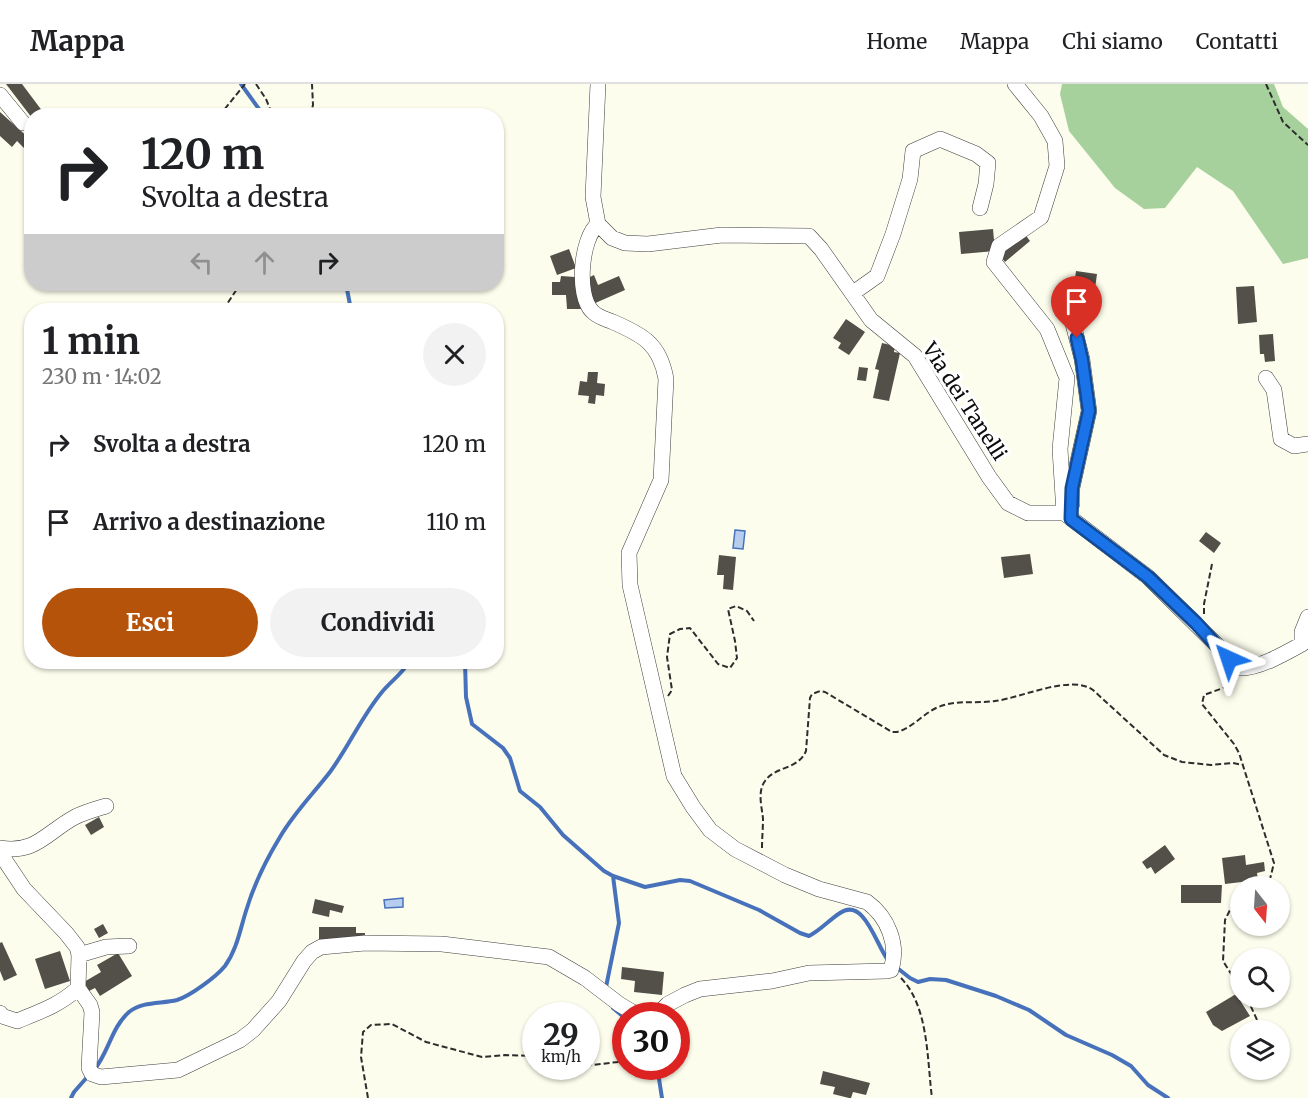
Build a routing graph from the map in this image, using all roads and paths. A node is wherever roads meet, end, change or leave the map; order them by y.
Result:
1 (245, 84) edge
2 (256, 84) edge
3 (312, 84) edge
4 (598, 84) edge
5 (1015, 84) edge
6 (1266, 84) edge
7 (0, 95) edge
8 (226, 108) edge
9 (270, 108) edge
10 (312, 108) edge
11 (23, 123) dead end
12 (1308, 145) edge
13 (980, 208) dead end
14 (598, 224) junction
15 (852, 293) junction
16 (1071, 316) dead end
17 (1266, 378) dead end
18 (1308, 444) edge
19 (1068, 516) junction
20 (1212, 564) dead end
21 (1308, 617) edge
22 (754, 621) dead end
23 (1205, 633) junction
24 (1305, 645) edge
25 (1240, 668) junction
26 (657, 703) junction
27 (1243, 765) junction
28 (106, 806) dead end
29 (0, 848) edge
30 (0, 854) edge
31 (761, 861) junction
32 (1271, 876) edge
33 (1230, 910) edge
34 (129, 946) dead end
35 (79, 955) junction
36 (891, 970) junction
37 (1230, 972) edge
38 (78, 988) junction
39 (616, 1002) edge
40 (671, 1002) edge
41 (0, 1013) edge
42 (522, 1056) edge
43 (368, 1098) edge
44 (932, 1098) edge

1 - 8 path
2 - 9 path
3 - 10 path
4 - 14 street
5 - 19 street
6 - 12 path
7 - 11 street
13 - 15 street
14 - 15 street, Via dei Tanelli
14 - 26 street
15 - 19 street, Via dei Tanelli
16 - 19 street
17 - 18 street
19 - 23 street
20 - 23 path
21 - 24 street
22 - 26 path
23 - 25 street
24 - 25 street
25 - 27 path
26 - 31 street
27 - 31 path
27 - 32 path
28 - 29 street
30 - 35 street
31 - 36 street
33 - 37 path
34 - 35 street
35 - 38 street
36 - 40 street
36 - 44 path
38 - 39 street
38 - 41 street
42 - 43 path

